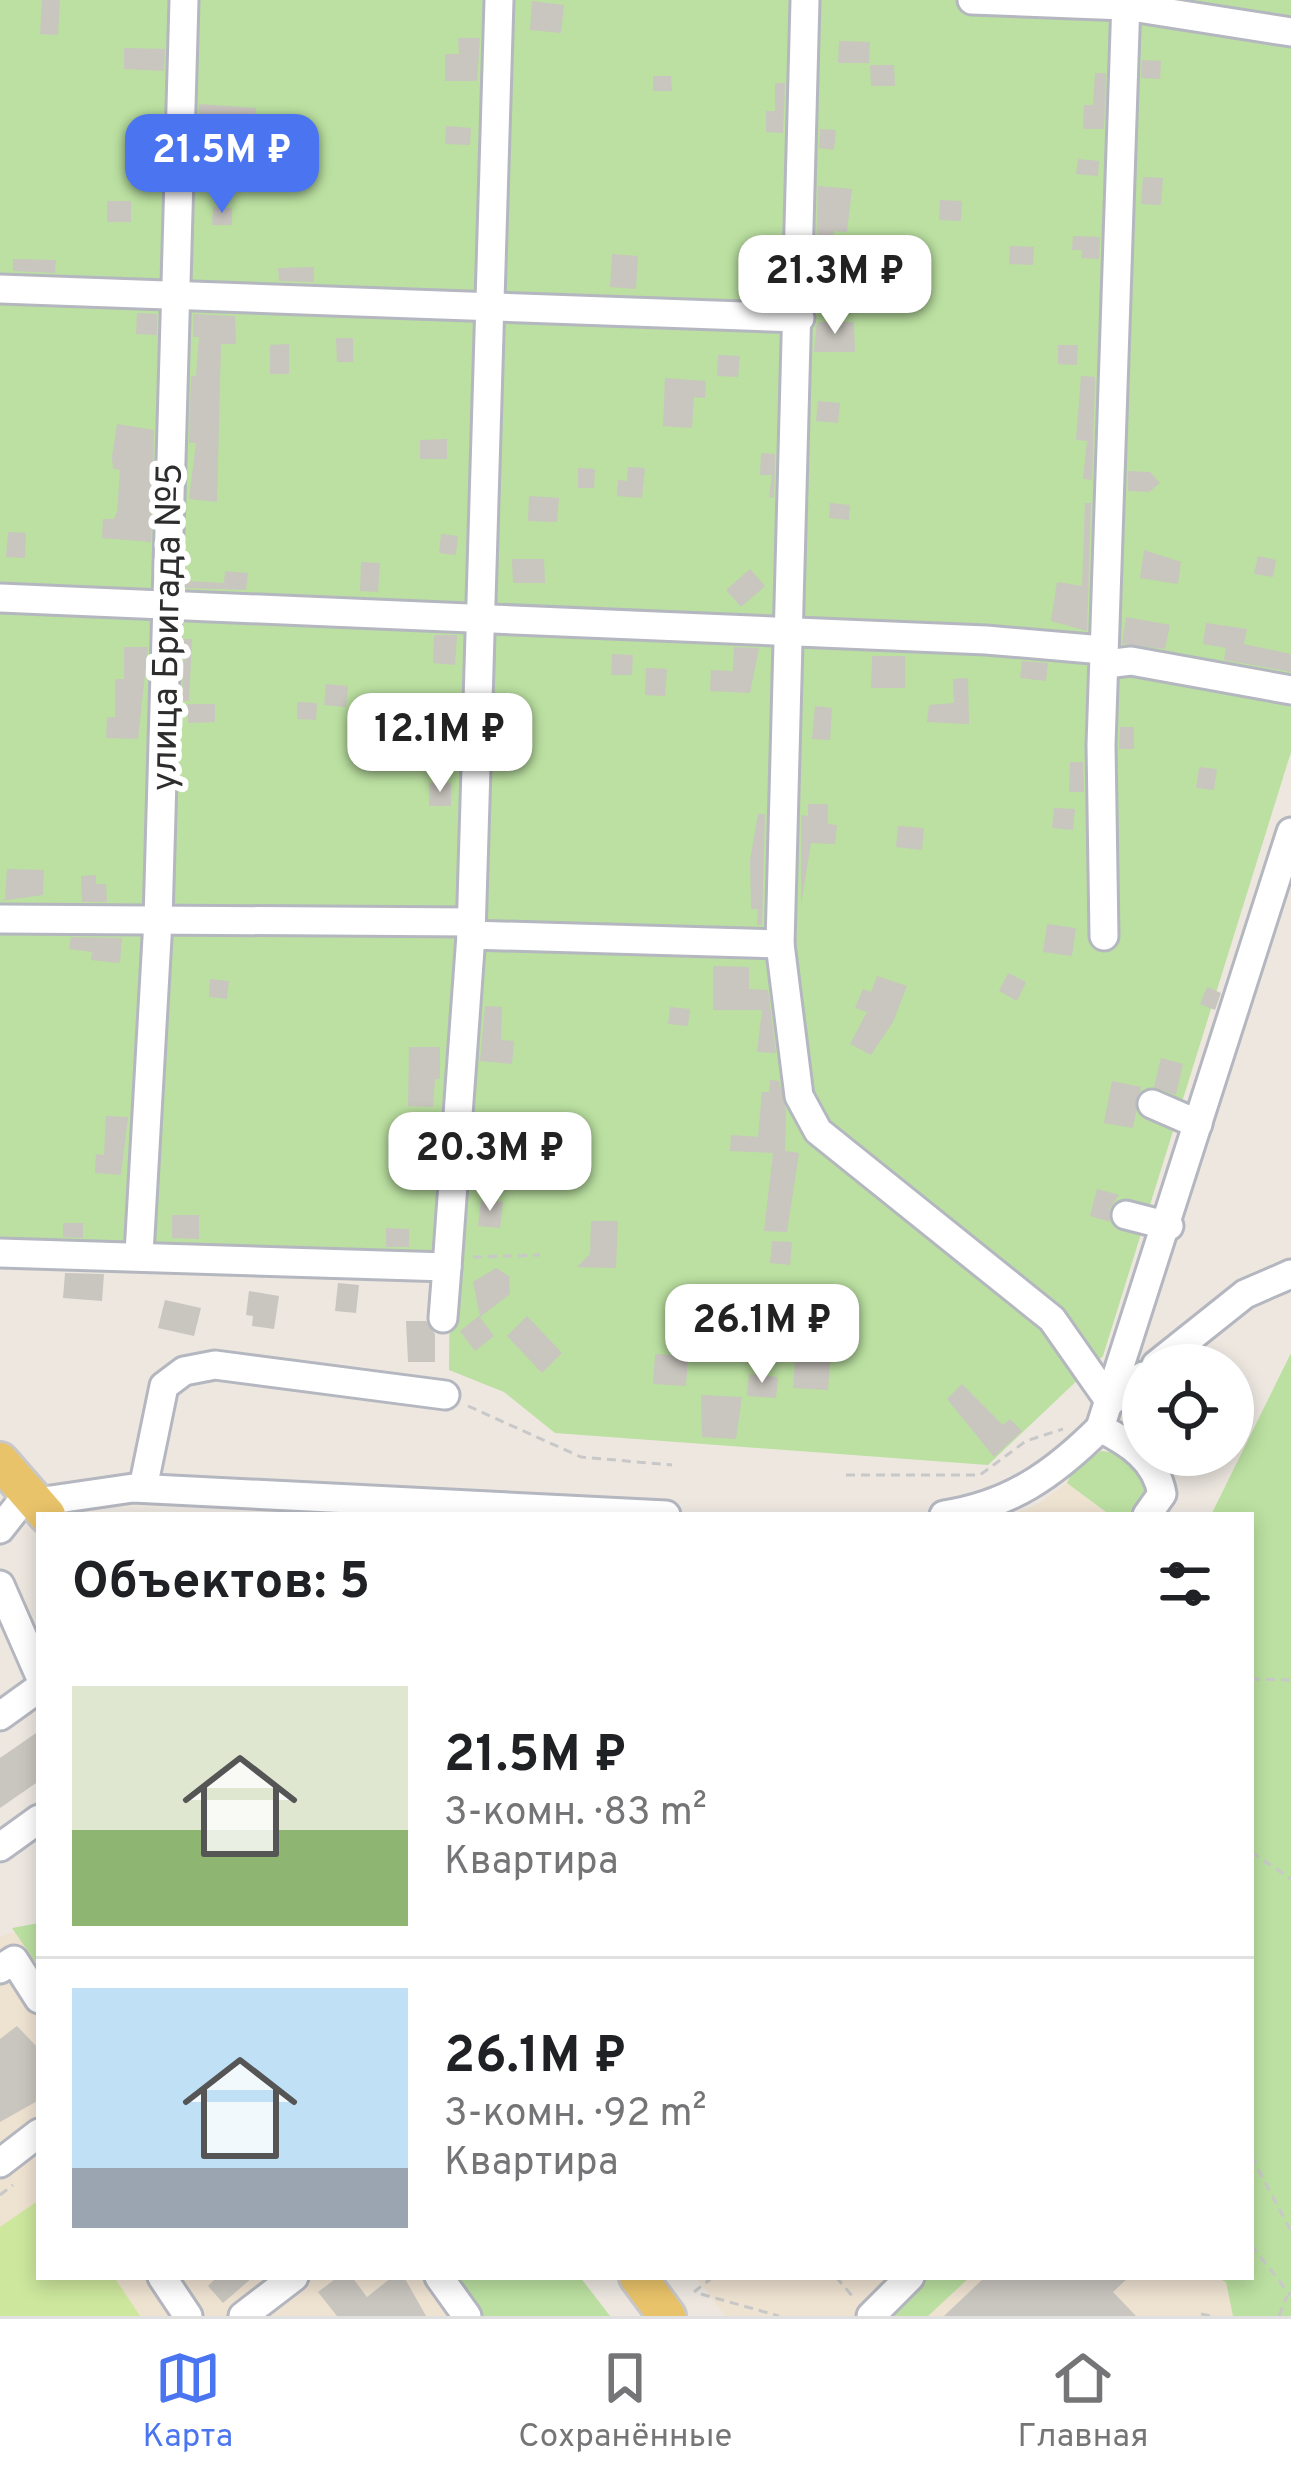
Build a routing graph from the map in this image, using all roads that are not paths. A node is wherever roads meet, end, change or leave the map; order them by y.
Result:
1 (184, 0) edge
2 (499, 0) edge
3 (806, 0) edge
4 (972, 0) edge
5 (1125, 3) edge
6 (1291, 32) edge
7 (0, 289) edge
8 (173, 291) junction
9 (490, 304) junction
10 (800, 317) junction
11 (0, 598) edge
12 (164, 608) junction
13 (479, 616) junction
14 (788, 629) junction
15 (1105, 657) junction
16 (1291, 689) edge
17 (1291, 832) edge
18 (0, 920) edge
19 (158, 920) junction
20 (471, 928) junction
21 (1104, 936) dead end
22 (780, 944) junction
23 (1152, 1104) dead end
24 (1198, 1124) junction
25 (1126, 1215) dead end
26 (1169, 1226) junction
27 (0, 1253) edge
28 (139, 1254) junction
29 (446, 1267) junction
30 (1291, 1274) edge
31 (443, 1318) dead end
32 (1182, 1344) edge
33 (445, 1395) road end
34 (1122, 1398) edge
35 (1105, 1415) junction
36 (1122, 1429) edge
37 (0, 1461) edge
38 (1157, 1476) edge
39 (143, 1488) junction
40 (37, 1503) edge
41 (608, 1512) edge
42 (959, 1512) edge
43 (1149, 1512) edge
44 (0, 1529) edge
45 (0, 1585) edge
46 (36, 1667) edge
47 (36, 1690) edge
48 (0, 1716) edge
49 (36, 1821) edge
50 (0, 1847) edge
51 (0, 1969) edge
52 (36, 1994) edge
53 (36, 2135) edge
54 (0, 2163) edge
55 (164, 2280) edge
56 (290, 2280) edge
57 (441, 2280) edge
58 (643, 2280) edge
59 (906, 2280) edge
60 (681, 2304) edge
61 (865, 2310) edge
62 (188, 2316) edge
63 (243, 2316) edge
64 (467, 2316) edge

1 - 8 street, улица Бригада №5
2 - 9 street
3 - 10 street
4 - 5 street
5 - 6 street
5 - 15 street
7 - 8 street
8 - 9 street
8 - 12 street, улица Бригада №5
9 - 10 street
9 - 13 street
10 - 14 street
11 - 12 street
12 - 13 street
12 - 19 street, улица Бригада №5
13 - 14 street
13 - 20 street
14 - 15 street
14 - 22 street
15 - 16 street
15 - 21 street
17 - 24 street
18 - 19 street
19 - 20 street
19 - 28 street, улица Бригада №5
20 - 22 street
20 - 29 street
22 - 35 street
23 - 24 street
24 - 26 street
25 - 26 street
26 - 35 street
27 - 28 street
28 - 29 street
29 - 31 street
30 - 32 street
33 - 39 street
34 - 35 street
35 - 36 street
35 - 42 street
37 - 40 main road
38 - 43 street
39 - 40 street
39 - 41 street
40 - 44 street
45 - 46 street
47 - 48 street
49 - 50 street
51 - 52 street
53 - 54 street
55 - 62 street
56 - 63 street
57 - 64 street
58 - 60 main road
59 - 61 street

